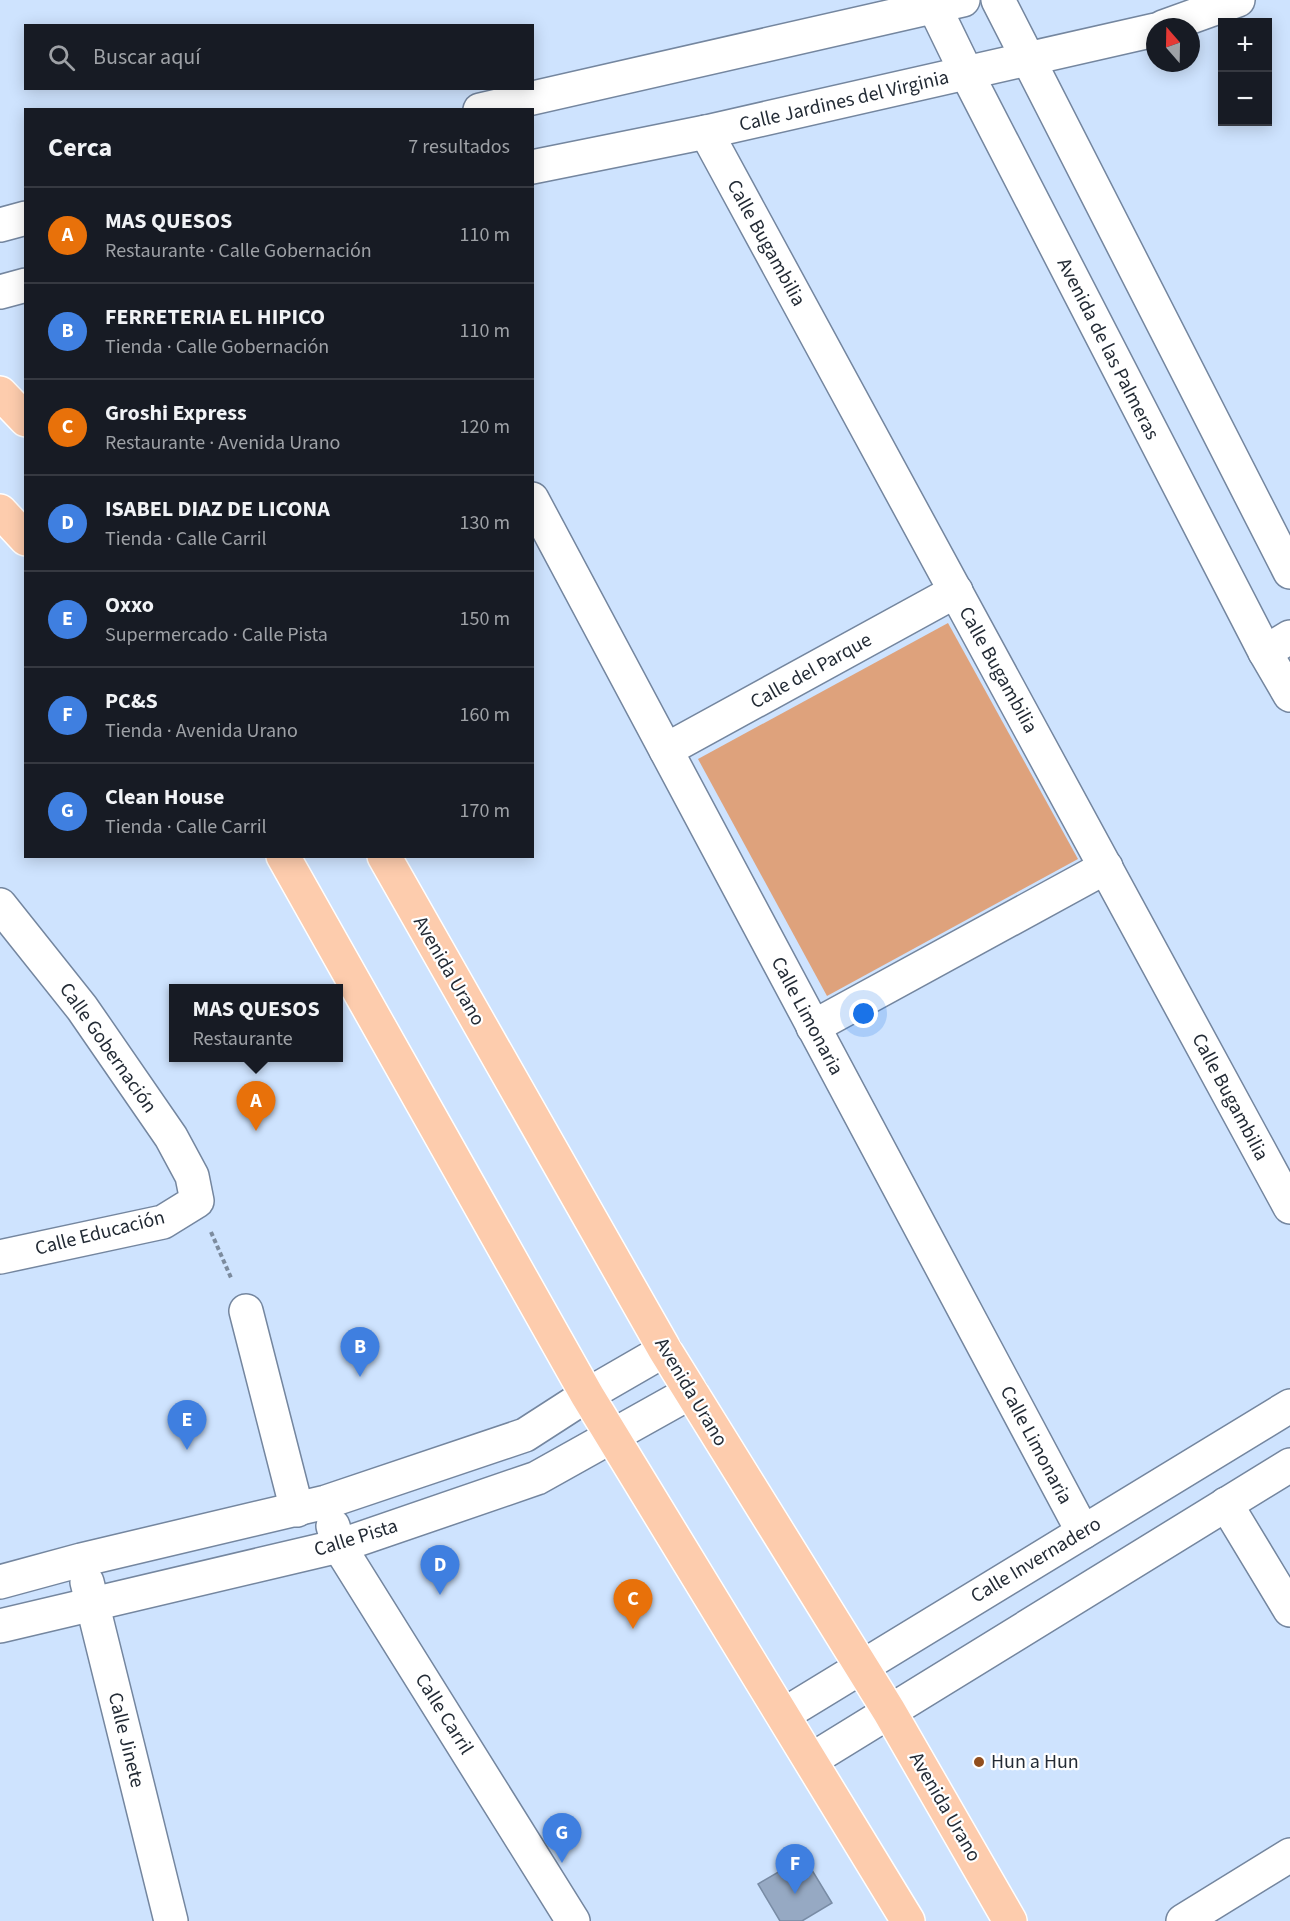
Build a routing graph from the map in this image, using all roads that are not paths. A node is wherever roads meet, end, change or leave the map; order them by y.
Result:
1 (998, 0) edge
2 (1238, 0) edge
3 (943, 2) edge
4 (1188, 18) edge
5 (1146, 32) edge
6 (1028, 58) junction
7 (967, 74) junction
8 (489, 108) edge
9 (706, 132) junction
10 (534, 167) edge
11 (24, 219) edge
12 (0, 225) edge
13 (24, 286) edge
14 (0, 292) edge
15 (0, 393) edge
16 (24, 418) edge
17 (534, 503) edge
18 (0, 512) edge
19 (24, 537) edge
20 (1290, 572) edge
21 (956, 591) junction
22 (1277, 644) edge
23 (1290, 695) edge
24 (666, 750) junction
25 (284, 858) edge
26 (385, 858) edge
27 (1106, 867) junction
28 (0, 905) edge
29 (813, 1027) junction
30 (197, 1202) joint
31 (1290, 1207) edge
32 (0, 1257) edge
33 (246, 1311) road end
34 (665, 1350) junction
35 (691, 1392) junction
36 (587, 1395) junction
37 (1290, 1406) edge
38 (612, 1436) junction
39 (1290, 1465) edge
40 (1226, 1504) junction
41 (311, 1506) junction
42 (1083, 1532) junction
43 (339, 1546) junction
44 (81, 1560) junction
45 (0, 1582) edge
46 (92, 1603) junction
47 (1290, 1610) edge
48 (0, 1626) edge
49 (861, 1667) junction
50 (889, 1712) junction
51 (783, 1715) junction
52 (811, 1760) junction
53 (1290, 1855) edge
54 (171, 1921) edge
55 (573, 1921) edge
56 (908, 1921) edge
57 (1010, 1921) edge
58 (1183, 1921) edge

1 - 6 street
2 - 4 street
3 - 7 street, Avenida de las Palmeras
3 - 8 street
5 - 6 street, Calle Jardines del Virginia
6 - 7 street, Calle Jardines del Virginia
6 - 20 street
7 - 9 street, Calle Jardines del Virginia
7 - 22 street, Avenida de las Palmeras
9 - 10 street, Calle Jardines del Virginia
9 - 21 street, Calle Bugambilia
11 - 12 street
13 - 14 street
15 - 16 main road
17 - 24 street, Calle Limonaria
18 - 19 main road
21 - 24 street, Calle del Parque
21 - 27 street, Calle Bugambilia
22 - 23 street, Avenida de las Palmeras
24 - 29 street, Calle Limonaria
25 - 36 main road
26 - 34 main road, Avenida Urano
27 - 29 street
27 - 31 street, Calle Bugambilia
28 - 30 street, Calle Gobernación
29 - 42 street, Calle Limonaria
30 - 32 street, Calle Educación
33 - 41 street
34 - 35 main road, Avenida Urano
34 - 36 street
35 - 38 street, Calle Pista
35 - 49 main road, Avenida Urano
36 - 38 main road
36 - 41 street
37 - 42 street, Calle Invernadero
38 - 43 street, Calle Pista
38 - 51 main road
39 - 40 street
40 - 47 street
40 - 50 street
41 - 43 street, Calle Carril
41 - 44 street
42 - 49 street, Calle Invernadero
43 - 46 street, Calle Pista
43 - 55 street, Calle Carril
44 - 45 street
44 - 46 street, Calle Jinete
46 - 48 street, Calle Pista
46 - 54 street, Calle Jinete
49 - 50 main road, Avenida Urano
49 - 51 street, Calle Invernadero
50 - 52 street
50 - 57 main road, Avenida Urano
51 - 52 main road
52 - 56 main road
53 - 58 street

